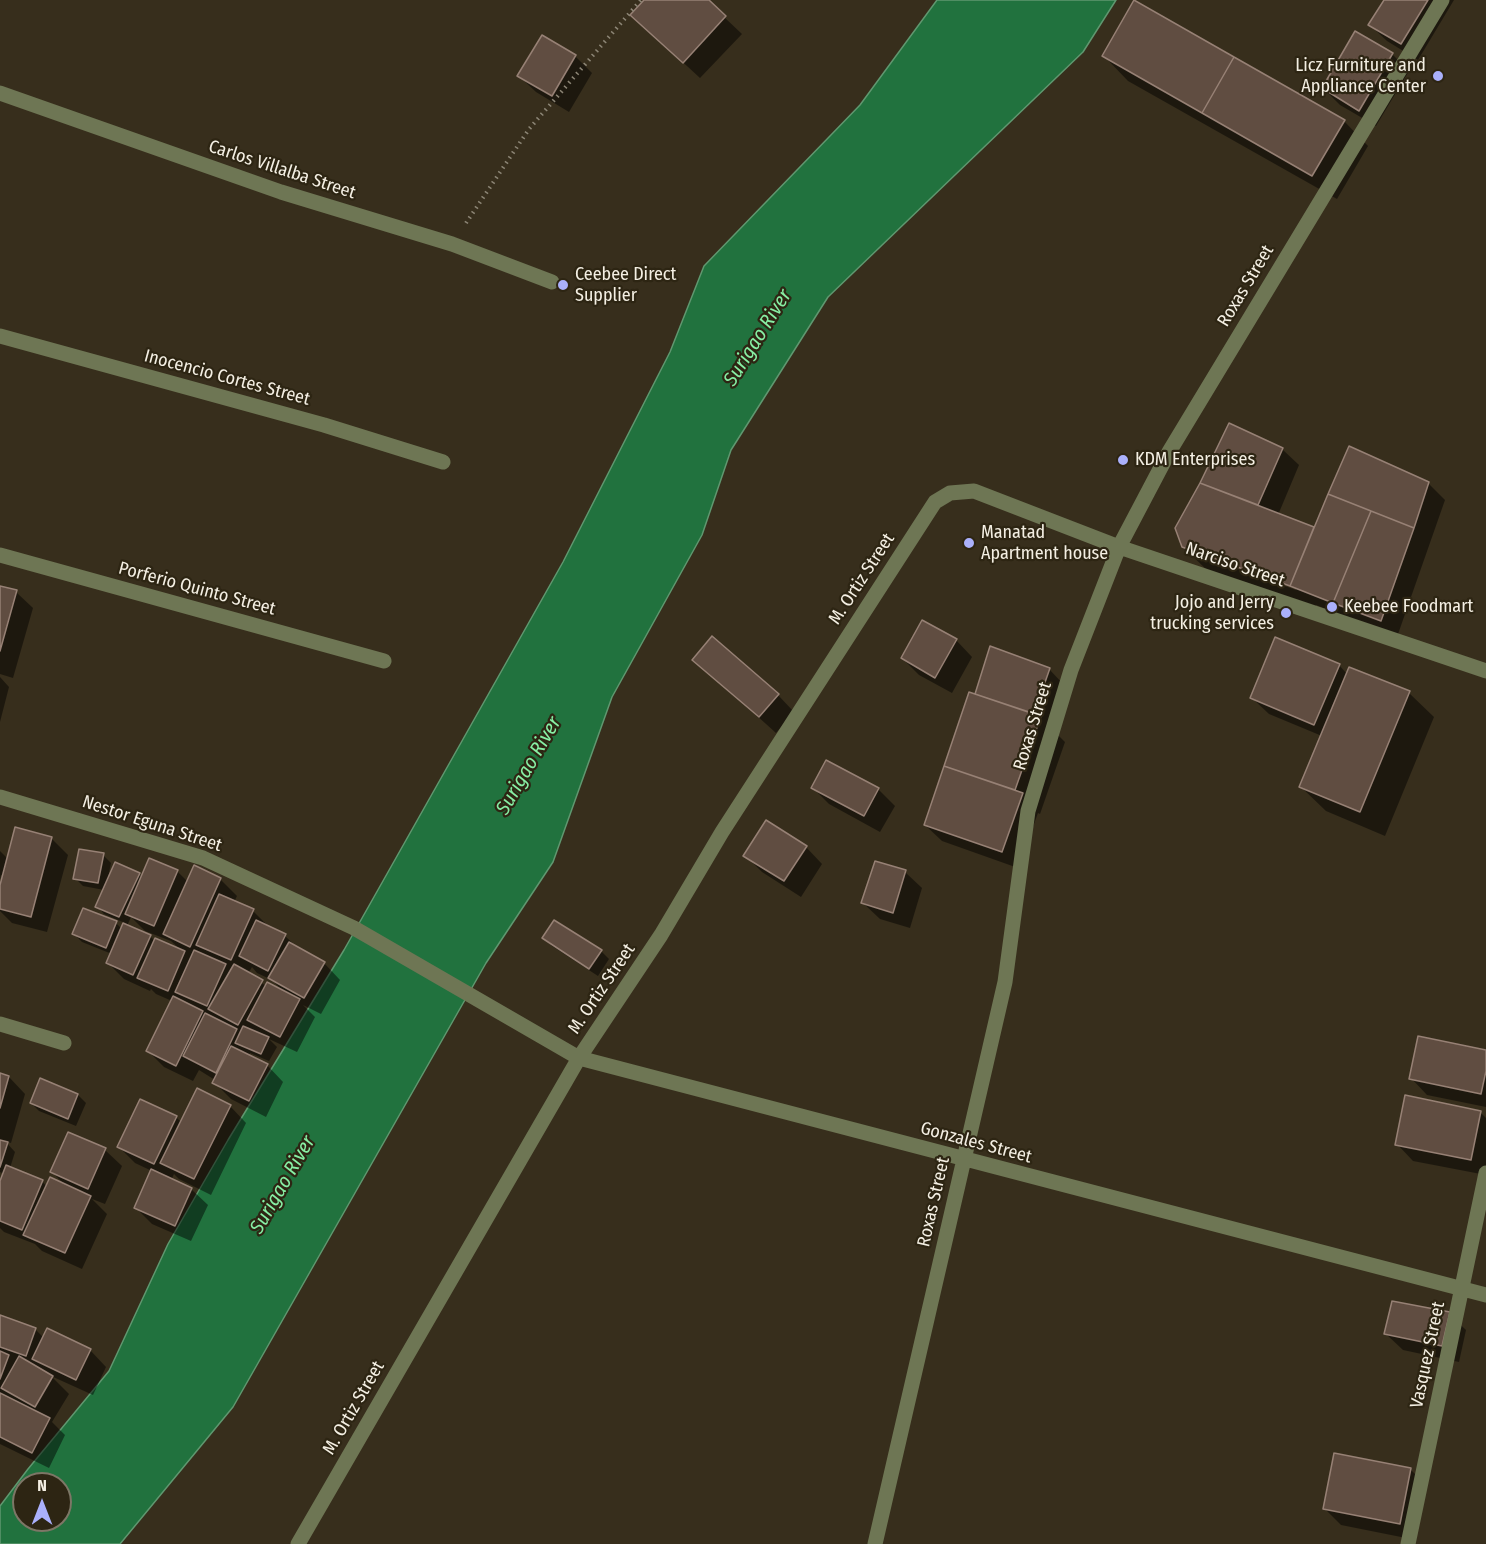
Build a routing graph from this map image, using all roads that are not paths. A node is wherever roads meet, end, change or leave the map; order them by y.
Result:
1 (1442, 0) edge
2 (0, 93) edge
3 (552, 282) dead end
4 (0, 336) edge
5 (443, 462) dead end
6 (974, 491) joint
7 (1119, 547) junction
8 (0, 555) edge
9 (384, 661) dead end
10 (1486, 671) edge
11 (0, 797) edge
12 (470, 995) joint
13 (0, 1024) edge
14 (64, 1043) dead end
15 (579, 1058) junction
16 (964, 1160) junction
17 (1486, 1173) edge
18 (1463, 1288) junction
19 (1486, 1295) edge
20 (297, 1544) edge
21 (875, 1544) edge
22 (1408, 1544) edge

1 - 7 street, Roxas Street
2 - 3 street, Carlos Villalba Street
4 - 5 street, Inocencio Cortes Street
6 - 7 street, Narciso Street
6 - 15 street, M. Ortiz Street
7 - 10 street, Narciso Street
7 - 16 street, Roxas Street
8 - 9 street, Porferio Quinto Street
11 - 12 street, Nestor Eguna Street
12 - 15 street, Gonzales Street
13 - 14 street
15 - 16 street, Gonzales Street
15 - 20 street, M. Ortiz Street
16 - 18 street, Gonzales Street
16 - 21 street, Roxas Street
17 - 18 street, Vasquez Street
18 - 19 street, Gonzales Street
18 - 22 street, Vasquez Street

